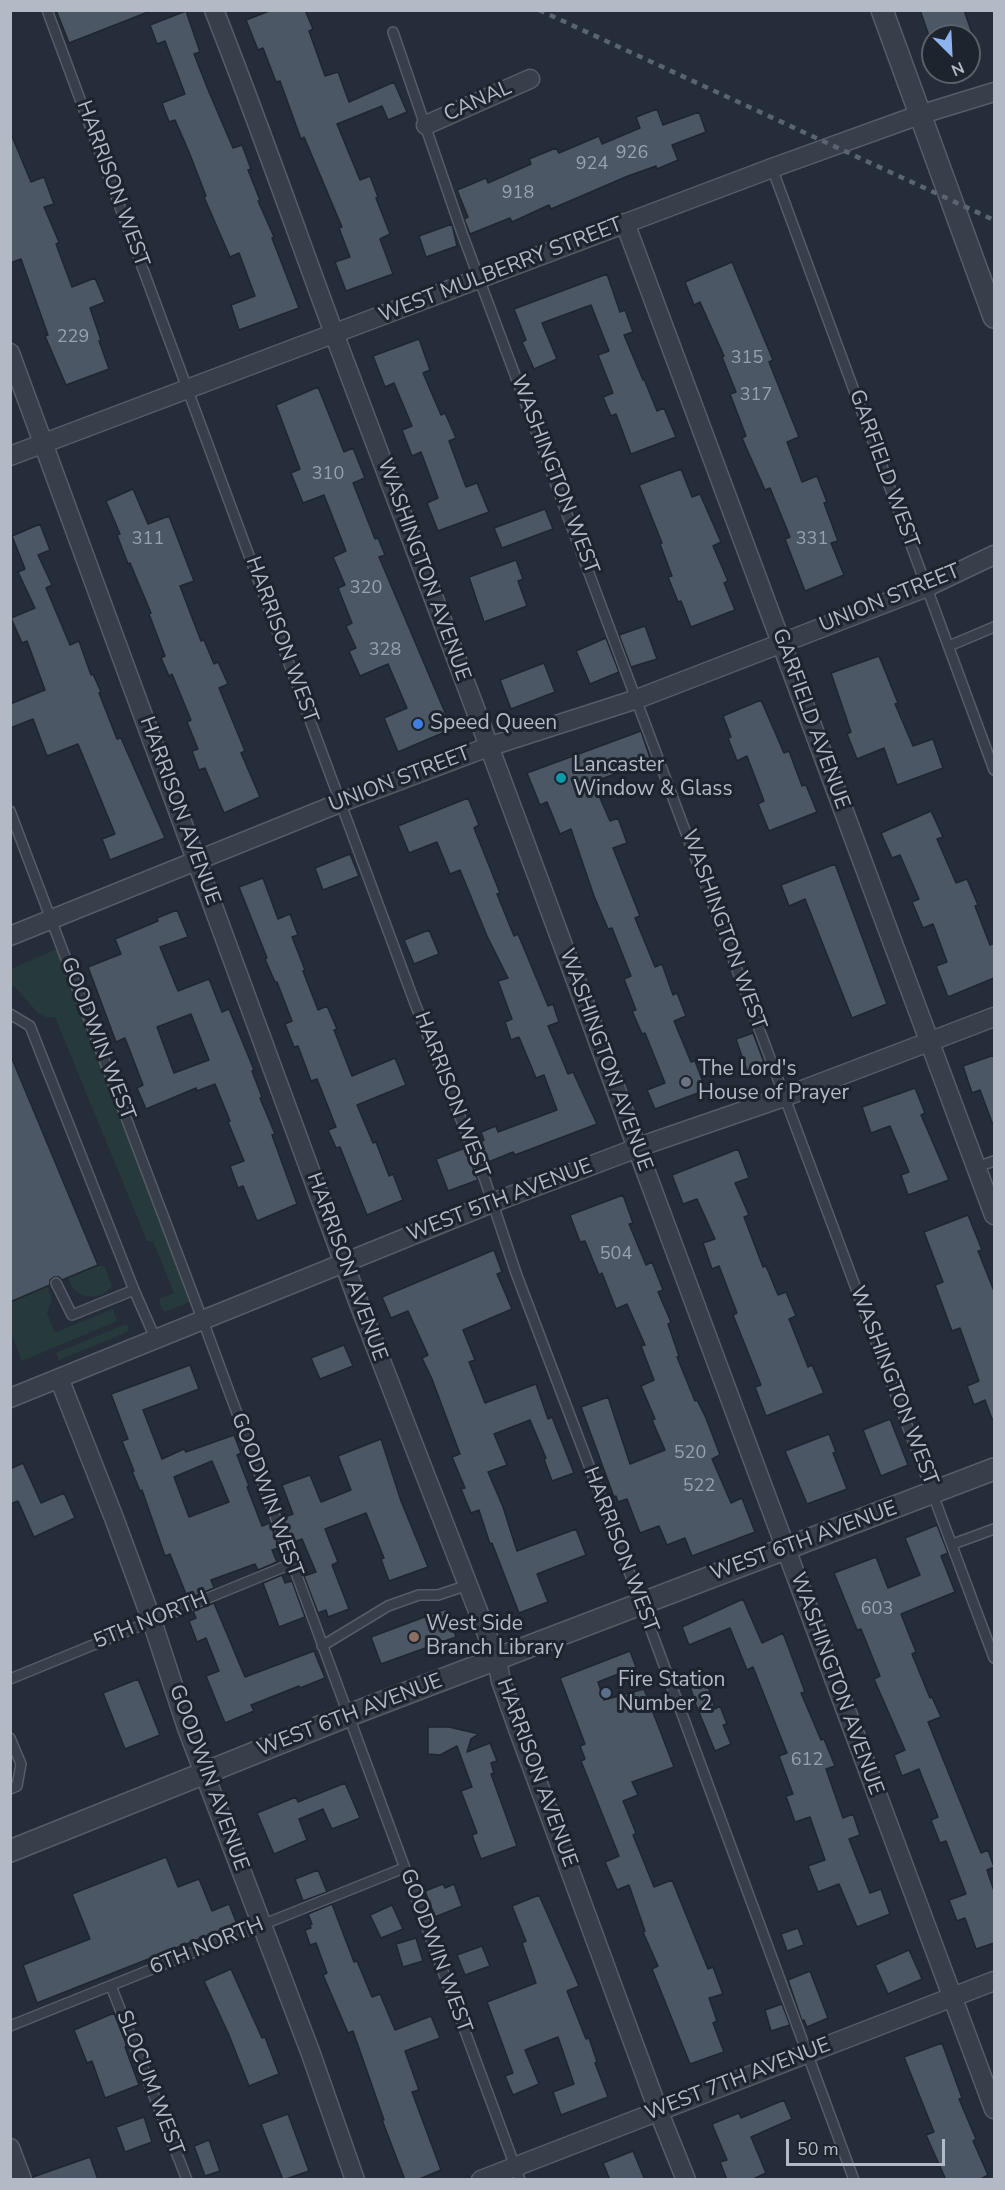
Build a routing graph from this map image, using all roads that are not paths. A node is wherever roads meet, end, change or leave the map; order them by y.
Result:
1 (47, 10) edge
2 (214, 10) edge
3 (882, 10) edge
4 (393, 32) dead end
5 (530, 79) dead end
6 (994, 92) edge
7 (919, 115) junction
8 (426, 125) junction
9 (772, 168) junction
10 (625, 223) junction
11 (480, 279) junction
12 (994, 317) edge
13 (334, 334) junction
14 (10, 353) edge
15 (188, 388) junction
16 (44, 442) junction
17 (10, 456) edge
18 (994, 555) edge
19 (927, 587) junction
20 (994, 627) edge
21 (782, 643) junction
22 (949, 646) junction
23 (638, 699) junction
24 (488, 747) junction
25 (994, 770) edge
26 (342, 802) junction
27 (10, 811) edge
28 (198, 861) junction
29 (51, 919) junction
30 (10, 936) edge
31 (10, 1014) edge
32 (994, 1017) edge
33 (930, 1042) junction
34 (784, 1097) junction
35 (636, 1148) junction
36 (994, 1161) edge
37 (977, 1167) junction
38 (492, 1203) junction
39 (994, 1215) edge
40 (344, 1264) junction
41 (56, 1283) dead end
42 (134, 1290) junction
43 (203, 1321) junction
44 (156, 1341) junction
45 (59, 1378) junction
46 (10, 1398) edge
47 (994, 1469) edge
48 (933, 1493) junction
49 (994, 1528) edge
50 (953, 1544) junction
51 (786, 1548) junction
52 (291, 1564) junction
53 (468, 1585) junction
54 (641, 1603) junction
55 (152, 1621) junction
56 (322, 1646) junction
57 (994, 1658) edge
58 (497, 1660) junction
59 (10, 1679) edge
60 (347, 1716) junction
61 (10, 1738) edge
62 (204, 1773) junction
63 (10, 1789) edge
64 (10, 1851) edge
65 (404, 1868) junction
66 (263, 1925) junction
67 (994, 1981) edge
68 (111, 1986) junction
69 (953, 1998) junction
70 (10, 2026) edge
71 (807, 2053) junction
72 (994, 2109) edge
73 (658, 2110) junction
74 (10, 2148) edge
75 (518, 2173) edge
76 (22, 2180) edge
77 (187, 2180) edge
78 (355, 2180) edge
79 (481, 2180) edge
80 (686, 2180) edge
81 (854, 2180) edge

1 - 15 lane, HARRISON WEST
2 - 13 street, WASHINGTON AVENUE
3 - 7 street
4 - 8 lane, WASHINGTON WEST
5 - 8 street, CANAL
6 - 7 street, WEST MULBERRY STREET
7 - 9 street, WEST MULBERRY STREET
7 - 12 street
8 - 11 lane, WASHINGTON WEST
9 - 10 street, WEST MULBERRY STREET
9 - 19 lane, GARFIELD WEST
10 - 11 street, WEST MULBERRY STREET
10 - 21 street, GARFIELD AVENUE
11 - 13 street, WEST MULBERRY STREET
11 - 23 lane, WASHINGTON WEST
13 - 15 street, WEST MULBERRY STREET
13 - 24 street, WASHINGTON AVENUE
14 - 16 street, HARRISON AVENUE
15 - 16 street, WEST MULBERRY STREET
15 - 26 lane, HARRISON WEST
16 - 17 street, WEST MULBERRY STREET
16 - 28 street, HARRISON AVENUE
18 - 19 street, UNION STREET
19 - 21 street, UNION STREET
19 - 22 lane, GARFIELD WEST
20 - 22 lane
21 - 23 street, UNION STREET
21 - 33 street, GARFIELD AVENUE
22 - 25 lane, GARFIELD WEST
23 - 24 street, UNION STREET
23 - 34 lane, WASHINGTON WEST
24 - 26 street, UNION STREET
24 - 35 street, WASHINGTON AVENUE
26 - 28 street, UNION STREET
26 - 38 lane, HARRISON WEST
27 - 29 lane, GOODWIN WEST
28 - 29 street, UNION STREET
28 - 40 street, HARRISON AVENUE
29 - 30 street, UNION STREET
29 - 43 lane, GOODWIN WEST
31 - 42 lane
32 - 33 street, WEST 5TH AVENUE
33 - 34 street, WEST 5TH AVENUE
33 - 37 street, GARFIELD AVENUE
34 - 35 street, WEST 5TH AVENUE
34 - 48 lane, WASHINGTON WEST
35 - 38 street, WEST 5TH AVENUE
35 - 51 street, WASHINGTON AVENUE
36 - 37 lane
37 - 39 street, GARFIELD AVENUE
38 - 40 street, WEST 5TH AVENUE
38 - 54 lane, HARRISON WEST
40 - 43 street, WEST 5TH AVENUE
40 - 53 street, HARRISON AVENUE
41 - 42 lane
42 - 44 lane
43 - 44 street, WEST 5TH AVENUE
43 - 52 lane, GOODWIN WEST
44 - 45 street, WEST 5TH AVENUE
45 - 46 street, WEST 5TH AVENUE
45 - 55 street, GOODWIN AVENUE
47 - 48 street, WEST 6TH AVENUE
48 - 50 lane, WASHINGTON WEST
48 - 51 street, WEST 6TH AVENUE
49 - 50 lane
50 - 57 lane, WASHINGTON WEST
51 - 54 street, WEST 6TH AVENUE
51 - 69 street, WASHINGTON AVENUE
52 - 55 lane, 5TH NORTH
52 - 56 lane, GOODWIN WEST
53 - 56 lane
53 - 58 street, HARRISON AVENUE
54 - 58 street, WEST 6TH AVENUE
54 - 71 lane, HARRISON WEST
55 - 59 lane, 5TH NORTH
55 - 62 street, GOODWIN AVENUE
56 - 60 lane, GOODWIN WEST
58 - 60 street, WEST 6TH AVENUE
58 - 73 street, HARRISON AVENUE
60 - 62 street, WEST 6TH AVENUE
60 - 65 lane, GOODWIN WEST
61 - 63 lane
62 - 64 street, WEST 6TH AVENUE
62 - 66 street, GOODWIN AVENUE
65 - 66 lane, 6TH NORTH
65 - 75 lane, GOODWIN WEST
66 - 68 lane, 6TH NORTH
66 - 78 street, GOODWIN AVENUE
67 - 69 street, WEST 7TH AVENUE
68 - 70 lane, 6TH NORTH
68 - 77 lane, SLOCUM WEST
69 - 71 street, WEST 7TH AVENUE
69 - 72 street, WASHINGTON AVENUE
71 - 73 street, WEST 7TH AVENUE
71 - 81 lane, HARRISON WEST
73 - 75 street, WEST 7TH AVENUE
73 - 80 street, HARRISON AVENUE
74 - 76 street
75 - 79 street, WEST 7TH AVENUE

